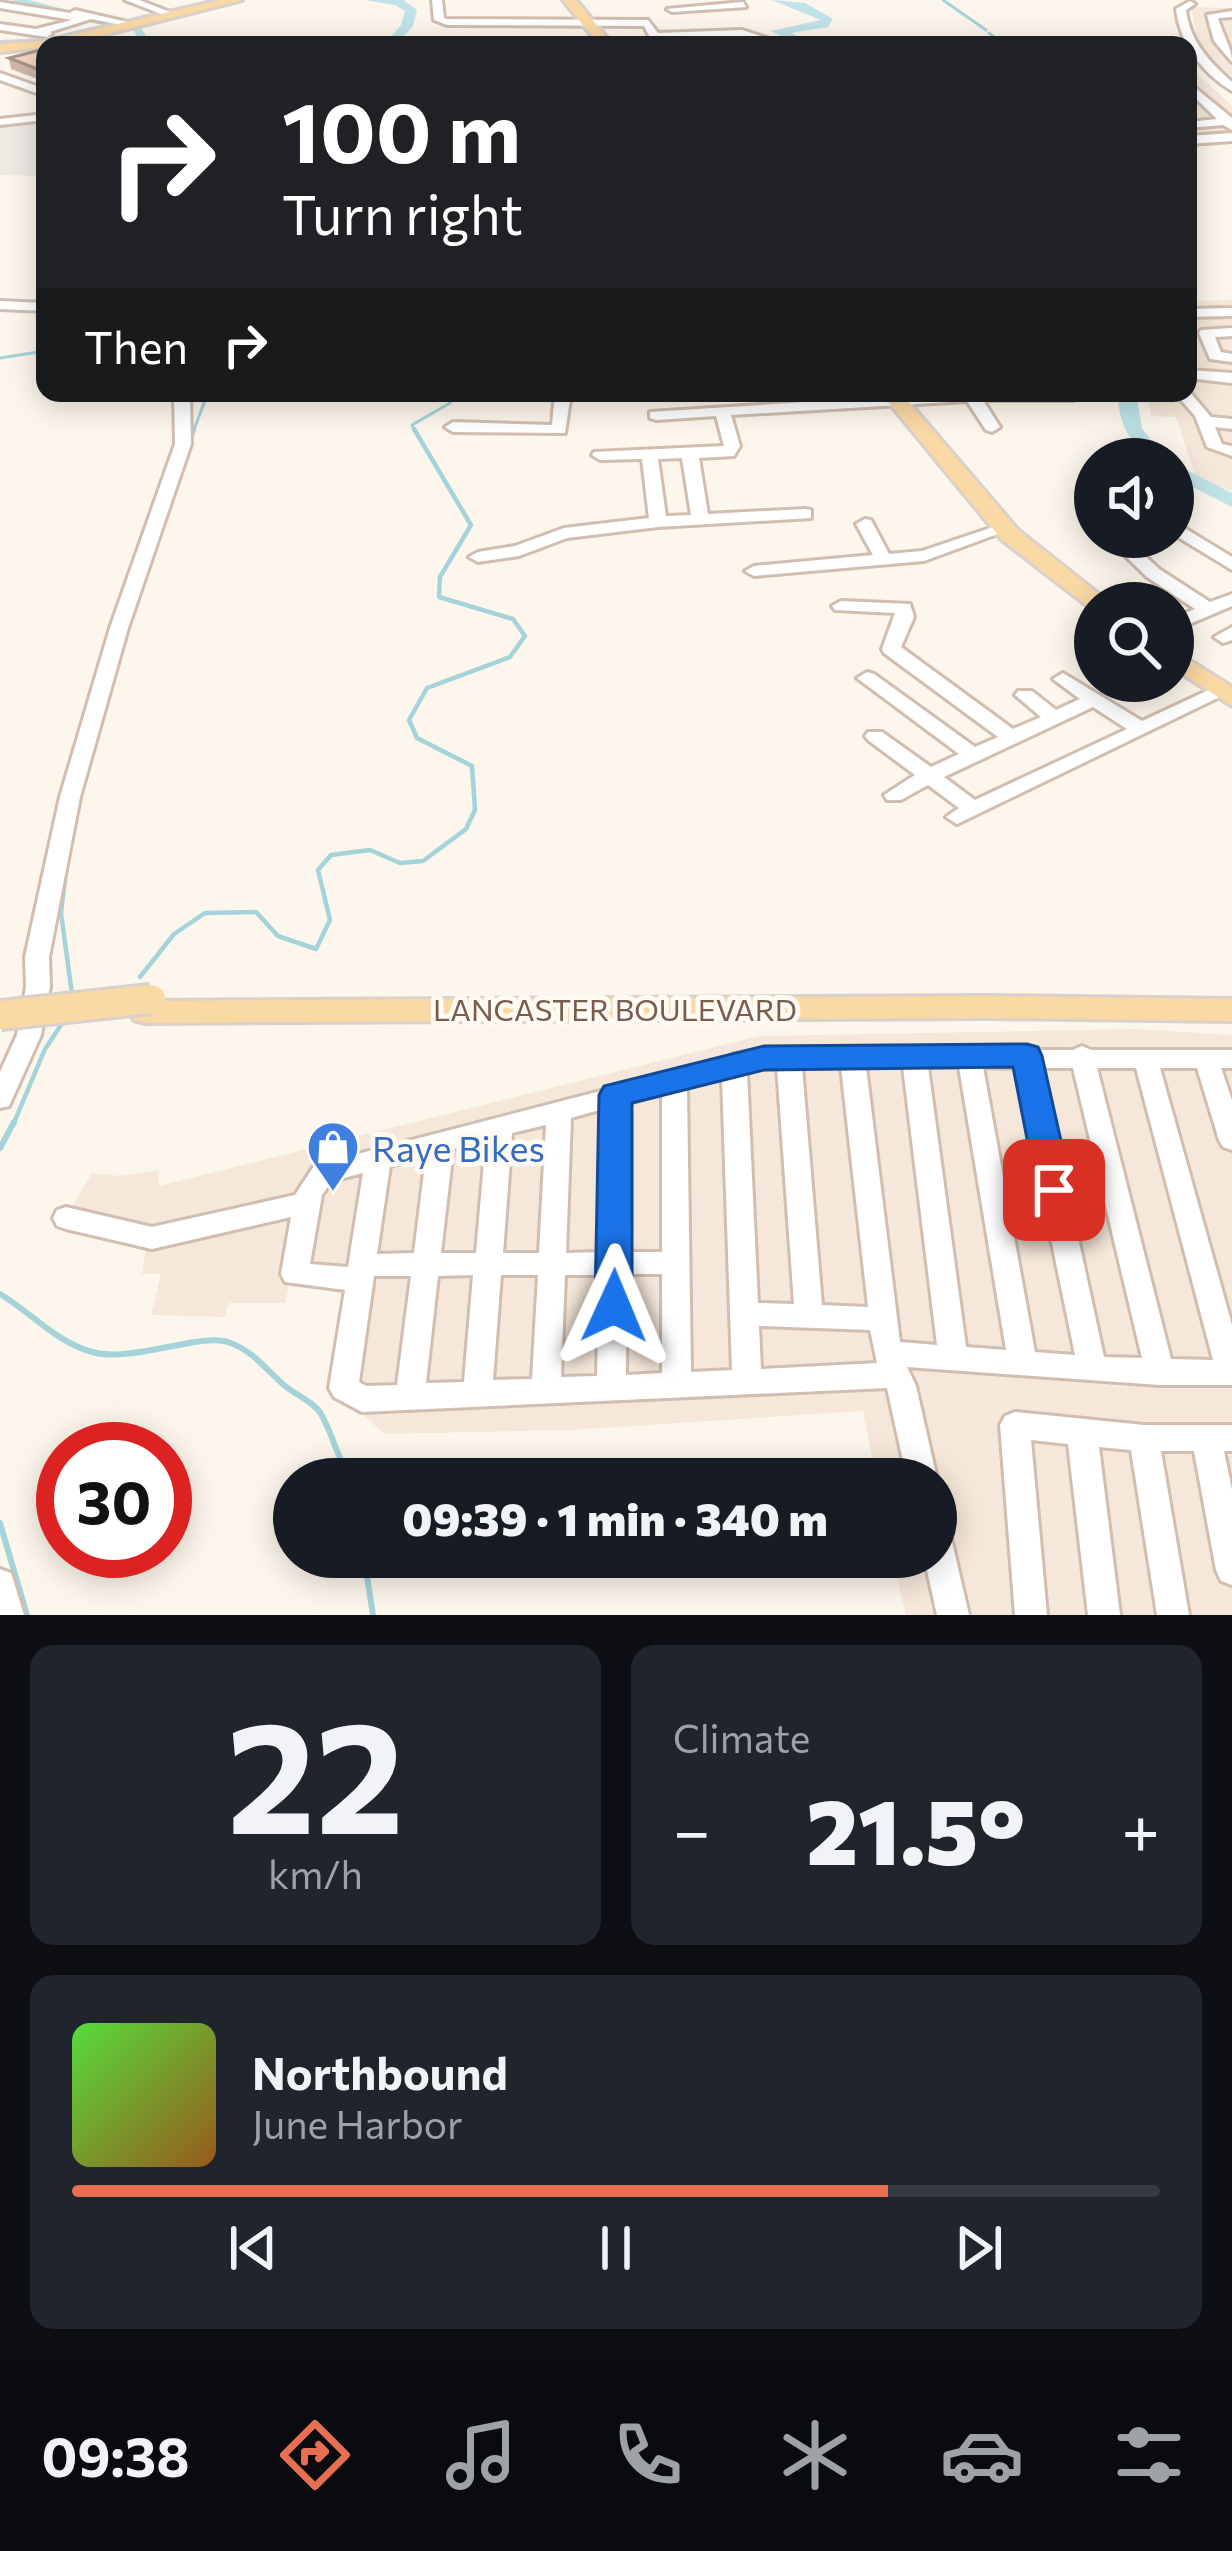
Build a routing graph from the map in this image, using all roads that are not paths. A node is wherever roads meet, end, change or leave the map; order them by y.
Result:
1 (28, 0) edge
2 (130, 0) edge
3 (236, 0) edge
4 (437, 0) edge
5 (569, 0) edge
6 (1200, 2) edge
7 (1168, 3) edge
8 (744, 6) edge
9 (671, 7) edge
10 (0, 10) edge
11 (1227, 10) edge
12 (163, 14) junction
13 (124, 23) junction
14 (588, 24) junction
15 (65, 25) junction
16 (475, 26) junction
17 (0, 30) edge
18 (53, 36) edge
19 (68, 36) edge
20 (482, 36) edge
21 (598, 36) edge
22 (655, 36) edge
23 (706, 36) edge
24 (754, 36) edge
25 (1180, 36) edge
26 (1186, 36) edge
27 (36, 37) edge
28 (36, 43) edge
29 (0, 48) edge
30 (1197, 55) edge
31 (1231, 56) edge
32 (1197, 58) edge
33 (0, 76) edge
34 (36, 90) edge
35 (1232, 91) edge
36 (1197, 93) edge
37 (36, 118) edge
38 (0, 122) edge
39 (1230, 123) edge
40 (1197, 125) edge
41 (1232, 136) edge
42 (1197, 139) edge
43 (0, 305) edge
44 (36, 307) edge
45 (1232, 312) edge
46 (1197, 313) edge
47 (1232, 332) edge
48 (1232, 358) edge
49 (1197, 375) edge
50 (1232, 378) edge
51 (182, 402) edge
52 (561, 402) edge
53 (833, 402) edge
54 (899, 402) edge
55 (976, 402) edge
56 (1183, 402) edge
57 (722, 411) junction
58 (656, 415) dead end
59 (1204, 421) junction
60 (1232, 424) edge
61 (992, 427) dead end
62 (453, 428) dead end
63 (1229, 451) edge
64 (649, 454) junction
65 (689, 454) junction
66 (600, 455) dead end
67 (805, 514) dead end
68 (700, 519) junction
69 (658, 522) junction
70 (865, 524) dead end
71 (1012, 536) junction
72 (1194, 540) edge
73 (478, 557) dead end
74 (1139, 558) edge
75 (884, 560) junction
76 (1232, 565) edge
77 (754, 571) dead end
78 (1074, 584) edge
79 (1232, 599) edge
80 (841, 606) dead end
81 (1208, 609) junction
82 (1194, 615) edge
83 (1194, 671) edge
84 (867, 677) dead end
85 (1063, 679) dead end
86 (1074, 686) edge
87 (1227, 694) edge
88 (1025, 695) dead end
89 (1091, 702) edge
90 (1098, 702) edge
91 (1055, 718) junction
92 (1141, 729) junction
93 (875, 736) dead end
94 (1011, 737) junction
95 (973, 755) junction
96 (929, 776) junction
97 (894, 795) dead end
98 (1232, 995) edge
99 (148, 1005) junction
100 (1232, 1010) edge
101 (0, 1015) edge
102 (0, 1028) edge
103 (1082, 1055) junction
104 (914, 1056) junction
105 (969, 1056) junction
106 (1027, 1056) junction
107 (852, 1057) junction
108 (1145, 1057) junction
109 (789, 1058) junction
110 (1219, 1059) edge
111 (734, 1063) junction
112 (674, 1079) junction
113 (616, 1095) junction
114 (0, 1099) edge
115 (560, 1110) junction
116 (500, 1126) junction
117 (1232, 1140) edge
118 (441, 1142) junction
119 (378, 1159) junction
120 (308, 1203) junction
121 (66, 1218) dead end
122 (615, 1263) junction
123 (676, 1263) junction
124 (490, 1264) junction
125 (553, 1264) junction
126 (429, 1265) junction
127 (362, 1273) junction
128 (747, 1314) junction
129 (809, 1316) junction
130 (884, 1319) junction
131 (953, 1358) junction
132 (892, 1364) junction
133 (1023, 1364) junction
134 (1092, 1370) junction
135 (1231, 1372) edge
136 (1160, 1373) junction
137 (747, 1383) junction
138 (677, 1387) junction
139 (611, 1390) junction
140 (546, 1392) junction
141 (477, 1395) junction
142 (410, 1397) junction
143 (1082, 1432) junction
144 (1144, 1438) junction
145 (1220, 1438) edge
146 (917, 1458) edge
147 (1232, 1570) edge
148 (944, 1578) edge
149 (0, 1584) edge
150 (8, 1615) edge
151 (952, 1615) edge
152 (1031, 1615) edge
153 (1104, 1615) edge
154 (1172, 1615) edge

1 - 13 street
2 - 12 street
3 - 12 main road
4 - 16 street
5 - 14 main road
6 - 7 street
6 - 11 street
6 - 11 street
6 - 26 street
7 - 25 street
8 - 9 street
10 - 15 street
10 - 15 street
11 - 31 street
12 - 13 main road
13 - 19 main road
14 - 16 street
14 - 21 main road
14 - 22 street
15 - 18 street
16 - 20 street
17 - 27 street
23 - 24 street
28 - 29 main road
30 - 35 street
32 - 35 street
33 - 34 street
36 - 39 street
37 - 38 street
39 - 40 street
41 - 42 street
43 - 44 street
45 - 46 street
47 - 48 street
49 - 50 street
51 - 114 street
52 - 62 street
53 - 57 street
54 - 71 main road
55 - 61 street
56 - 59 street
57 - 58 street
57 - 65 street
59 - 60 street
59 - 63 street
64 - 65 street
64 - 66 street
64 - 69 street
65 - 68 street
67 - 68 street
68 - 69 street
69 - 73 street
70 - 75 street
71 - 75 street
71 - 78 main road
72 - 76 street
74 - 81 street
75 - 77 street
79 - 81 street
80 - 94 street
81 - 82 street
83 - 87 main road
84 - 95 street
85 - 86 street
87 - 92 street
88 - 91 street
89 - 91 street
90 - 92 street
91 - 94 street
92 - 96 street
93 - 96 street
94 - 95 street
95 - 96 street
96 - 97 street
98 - 99 main road, LANCASTER BOULEVARD
99 - 100 main road, LANCASTER BOULEVARD
99 - 101 main road, LANCASTER BOULEVARD, bridge
99 - 102 main road, LANCASTER BOULEVARD, bridge
103 - 106 street
103 - 108 street
103 - 136 street
104 - 105 street
104 - 107 street
104 - 131 street
105 - 106 street
105 - 133 street
106 - 134 street
107 - 109 street
107 - 130 street
108 - 110 street
108 - 135 street
109 - 111 street
109 - 129 street
110 - 117 street
111 - 112 street
111 - 128 street
112 - 113 street
112 - 123 street
113 - 115 street
113 - 122 street
115 - 116 street
115 - 125 street
116 - 118 street
116 - 124 street
118 - 119 street
118 - 126 street
119 - 120 street
119 - 127 street
120 - 121 street
120 - 127 street
122 - 123 street
122 - 125 street
122 - 139 street
123 - 138 street
124 - 125 street
124 - 126 street
124 - 141 street
125 - 140 street
126 - 127 street
126 - 142 street
127 - 142 street
128 - 129 street
128 - 137 street
129 - 130 street
130 - 132 street
131 - 132 street
131 - 133 street
132 - 137 street
132 - 146 street
133 - 134 street
134 - 136 street
135 - 136 street
137 - 138 street
138 - 139 street
139 - 140 street
140 - 141 street
141 - 142 street
143 - 144 street
143 - 152 street
143 - 153 street
144 - 145 street
144 - 154 street
145 - 147 street
148 - 151 street
149 - 150 street

